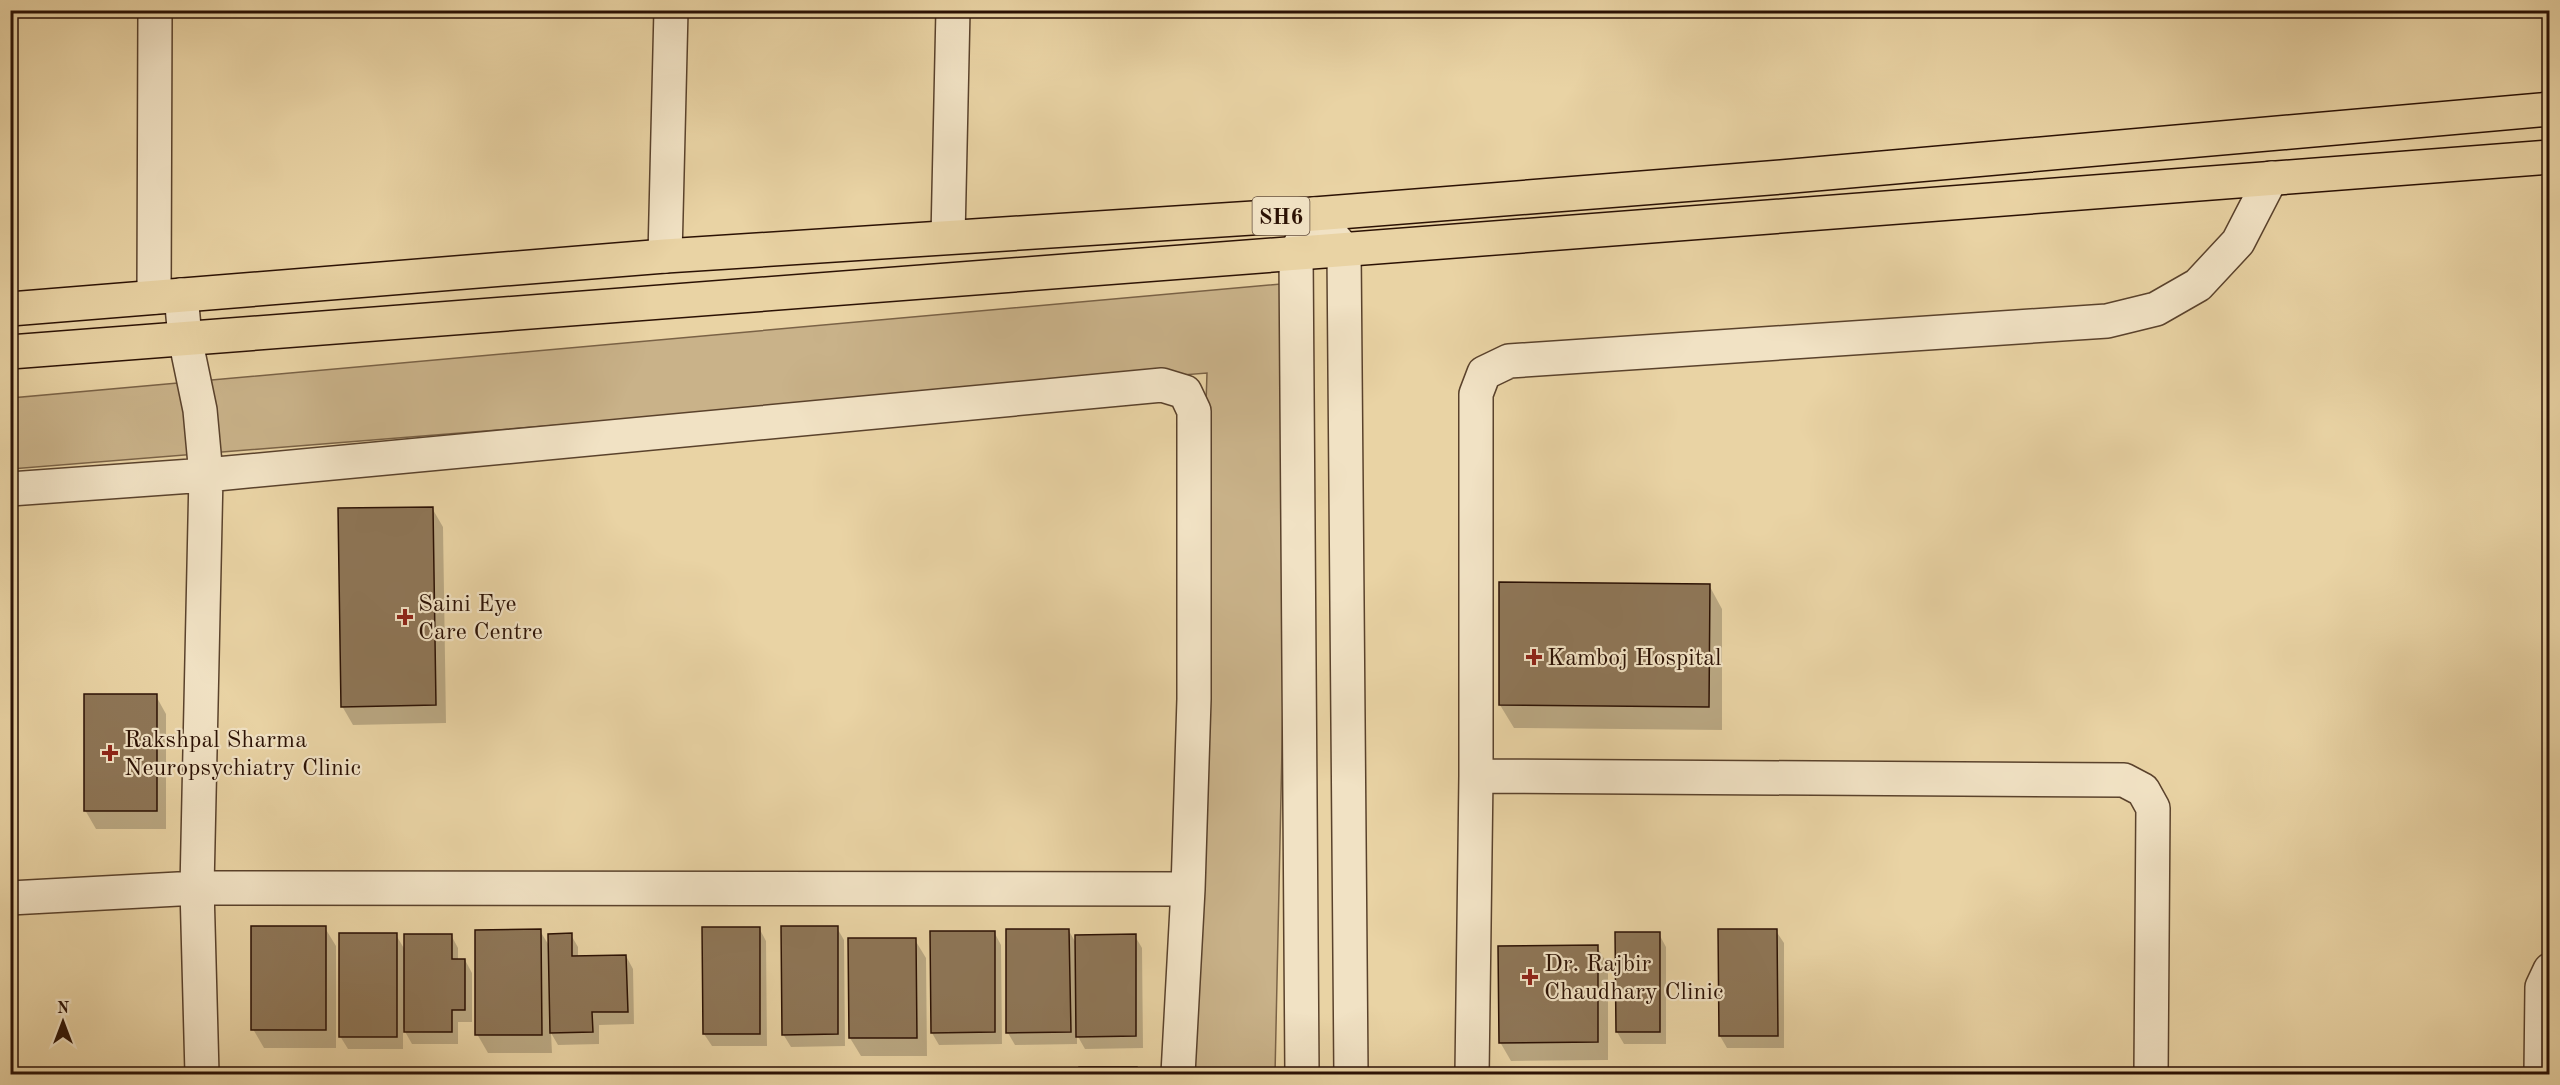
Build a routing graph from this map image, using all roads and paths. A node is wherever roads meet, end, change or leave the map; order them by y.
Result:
1 (155, 10) edge
2 (671, 10) edge
3 (953, 10) edge
4 (2550, 109) edge
5 (2550, 157) edge
6 (2271, 178) junction
7 (1314, 214) junction
8 (948, 237) junction
9 (1344, 250) junction
10 (1296, 254) junction
11 (665, 256) junction
12 (168, 296) junction
13 (10, 309) edge
14 (185, 338) junction
15 (10, 352) edge
16 (206, 475) junction
17 (10, 489) edge
18 (1476, 776) junction
19 (197, 888) junction
20 (1188, 889) junction
21 (10, 898) edge
22 (2550, 970) edge
23 (202, 1074) edge
24 (1178, 1074) edge
25 (1302, 1074) edge
26 (1351, 1074) edge
27 (1472, 1074) edge
28 (2151, 1074) edge
29 (2541, 1074) edge

1 - 12 street
2 - 11 street
3 - 8 street
4 - 7 main road, SH6
5 - 6 main road, SH6
6 - 9 main road, SH6
6 - 18 street
7 - 8 main road, SH6
7 - 9 street
7 - 10 street
8 - 11 main road, SH6
9 - 10 main road, SH6
9 - 26 street
10 - 14 main road, SH6
10 - 25 street
11 - 12 main road, SH6
12 - 13 main road, SH6
12 - 14 street
14 - 15 main road, SH6
14 - 16 street
16 - 17 street
16 - 19 street
16 - 20 street
18 - 27 street
18 - 28 street
19 - 20 street
19 - 21 street
19 - 23 street
20 - 24 street
22 - 29 street

